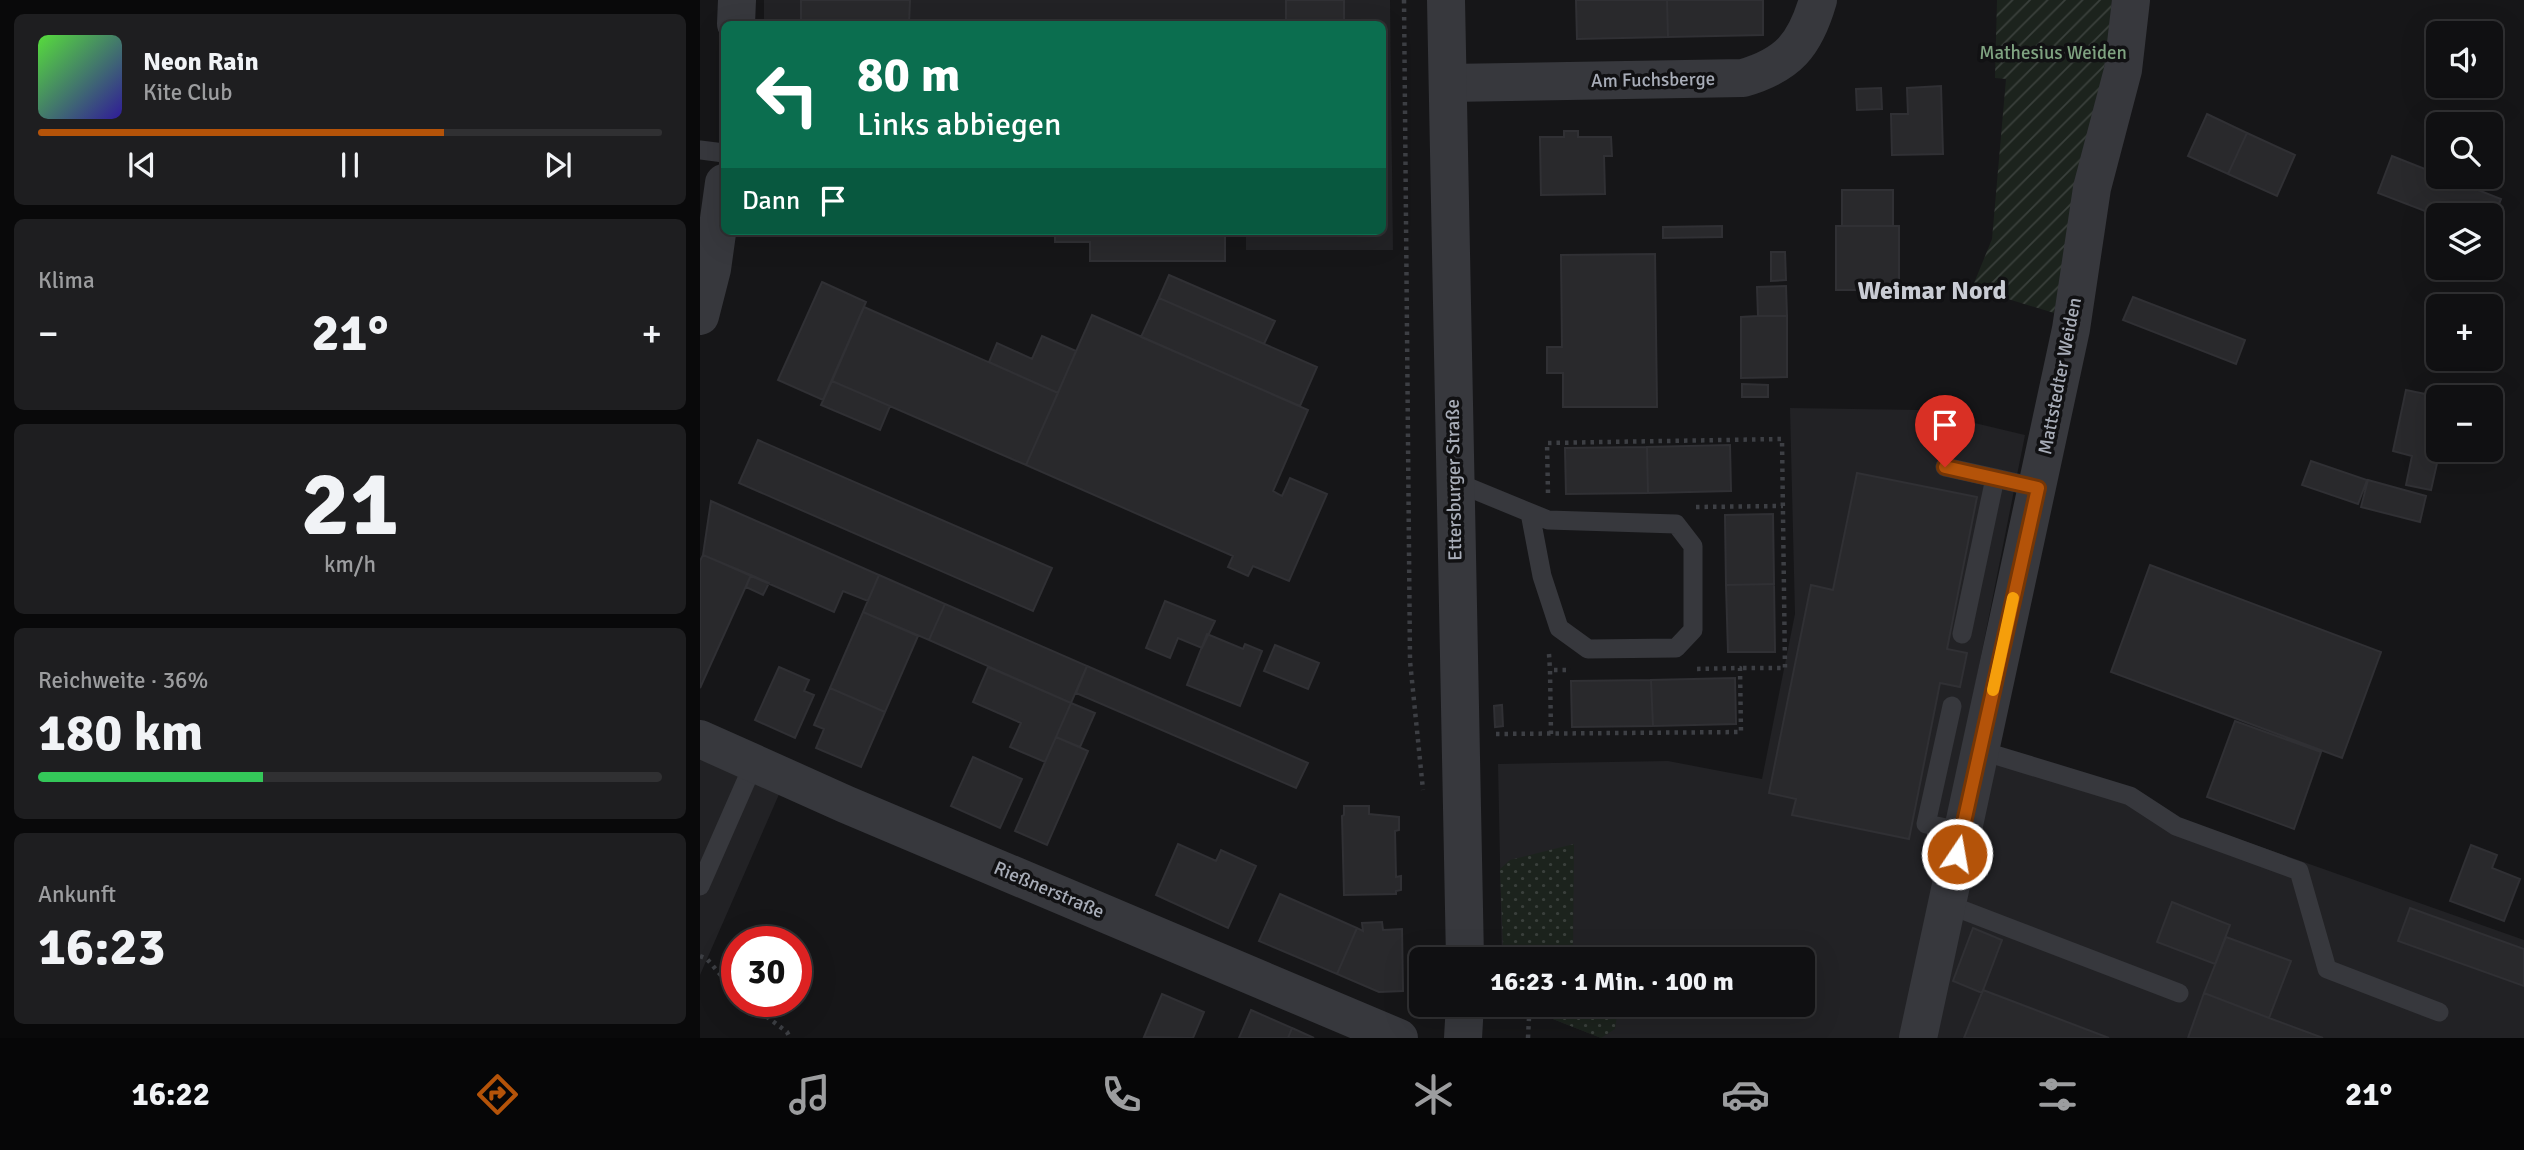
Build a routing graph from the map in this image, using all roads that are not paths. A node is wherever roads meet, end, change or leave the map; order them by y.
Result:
1 (737, 0) edge
2 (1446, 0) edge
3 (1818, 0) edge
4 (2131, 0) edge
5 (736, 21) edge
6 (1448, 83) junction
7 (700, 150) edge
8 (721, 153) edge
9 (721, 204) edge
10 (700, 316) edge
11 (1945, 467) dead end
12 (1995, 478) junction
13 (1453, 481) junction
14 (2038, 488) junction
15 (1539, 516) junction
16 (1962, 634) dead end
17 (1952, 706) dead end
18 (700, 739) edge
19 (1979, 750) junction
20 (754, 763) junction
21 (1962, 831) junction
22 (700, 886) edge
23 (1947, 904) junction
24 (1465, 947) edge
25 (2179, 993) dead end
26 (2439, 1012) dead end
27 (1464, 1017) edge
28 (1399, 1038) edge
29 (1463, 1038) edge
30 (1918, 1038) edge

1 - 5 street
2 - 6 street, Ettersburger Straße
3 - 6 street, Am Fuchsberge
4 - 14 street, Mattstedter Weiden
6 - 13 street, Ettersburger Straße
7 - 8 lane
9 - 10 street
11 - 12 lane
12 - 14 lane
12 - 16 lane
13 - 15 lane
13 - 24 street, Ettersburger Straße
14 - 19 street, Mattstedter Weiden
15 - 15 lane
17 - 21 lane
18 - 20 street, Rießnerstraße
19 - 21 street, Mattstedter Weiden
19 - 26 lane
20 - 22 lane
20 - 28 street, Rießnerstraße
21 - 23 street, Mattstedter Weiden
23 - 25 lane
23 - 30 street, Mattstedter Weiden
27 - 29 street

